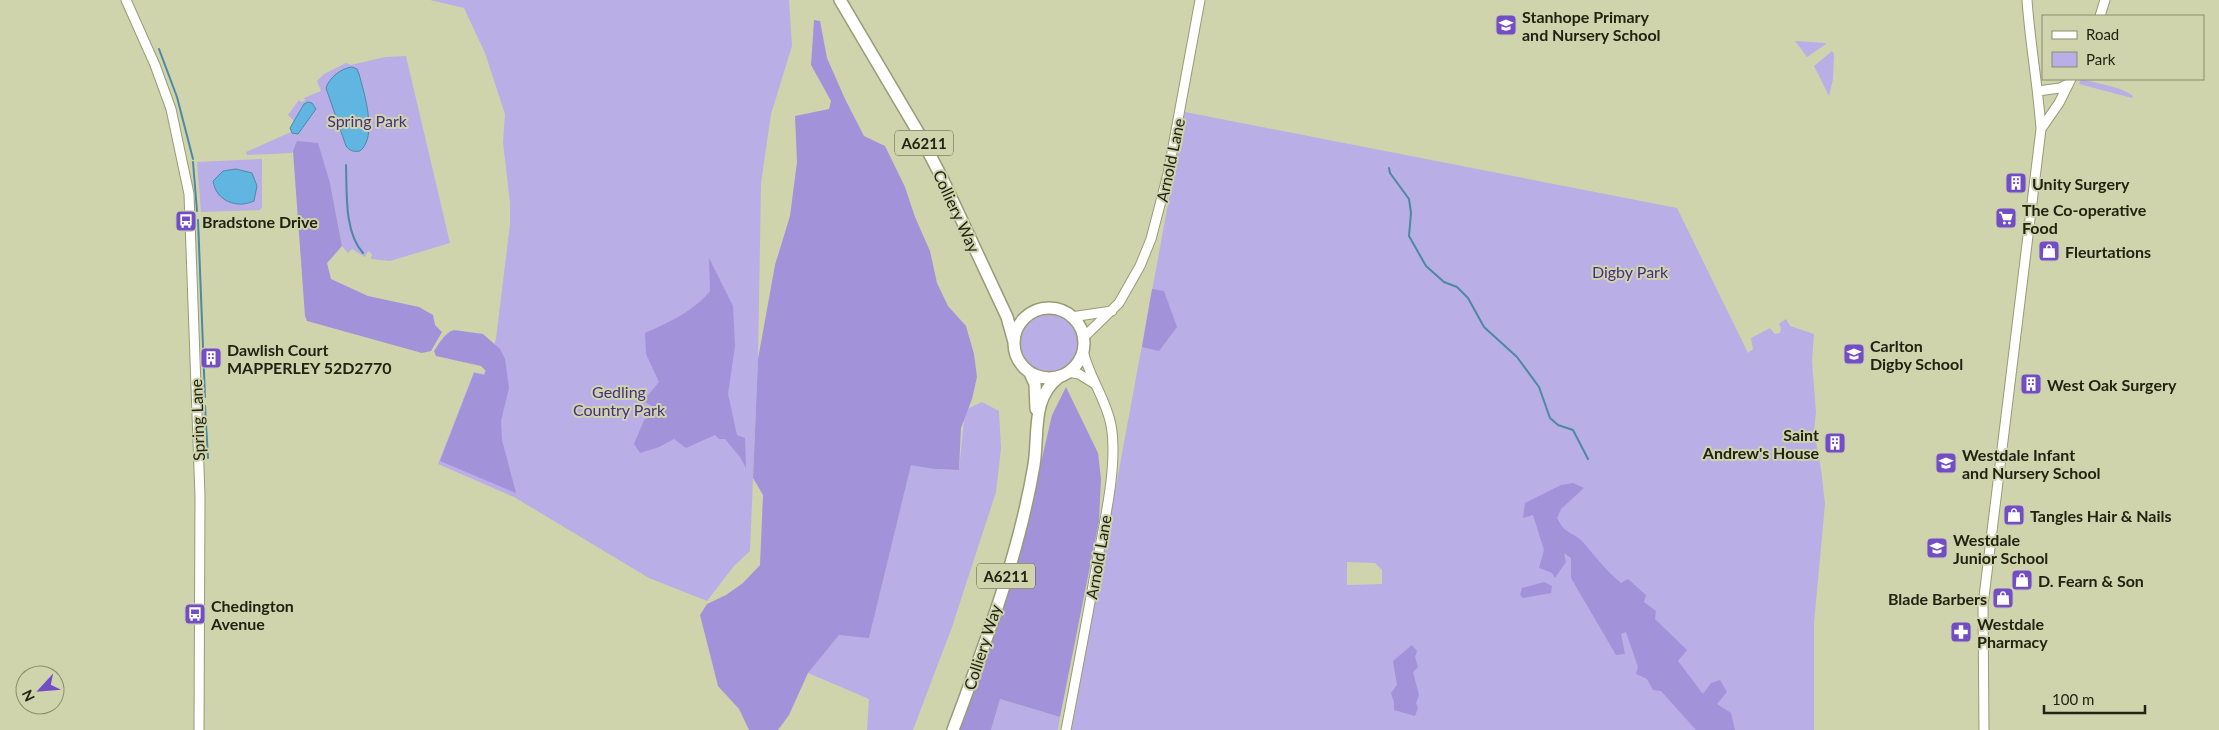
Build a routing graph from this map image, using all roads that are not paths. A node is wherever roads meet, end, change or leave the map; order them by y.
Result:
1 (126, 0) edge
2 (840, 0) edge
3 (1200, 0) edge
4 (2027, 0) edge
5 (2105, 0) edge
6 (2100, 15) edge
7 (2069, 81) edge
8 (2038, 91) junction
9 (2041, 129) junction
10 (995, 293) junction
11 (1112, 311) junction
12 (1030, 314) junction
13 (1071, 316) junction
14 (1014, 342) junction
15 (1083, 344) junction
16 (1030, 373) junction
17 (1063, 375) junction
18 (1097, 386) junction
19 (1037, 416) junction
20 (199, 730) edge
21 (953, 730) edge
22 (1066, 730) edge
23 (1984, 730) edge

1 - 20 street, Spring Lane
2 - 10 main road, Colliery Way / A6211
3 - 11 street, Arnold Lane
4 - 8 street
5 - 6 street
7 - 8 street
7 - 9 street
8 - 9 street
9 - 23 street
10 - 12 main road, Colliery Way / A6211
10 - 14 main road, Colliery Way / A6211
11 - 13 street
11 - 15 street, Arnold Lane
12 - 13 main road
12 - 14 main road
13 - 15 main road
14 - 16 main road
15 - 17 main road
15 - 18 street, Arnold Lane
16 - 17 main road
16 - 19 main road, Colliery Way / A6211
17 - 18 street
17 - 19 main road, Colliery Way / A6211
18 - 22 street, Arnold Lane
19 - 21 main road, Colliery Way / A6211

